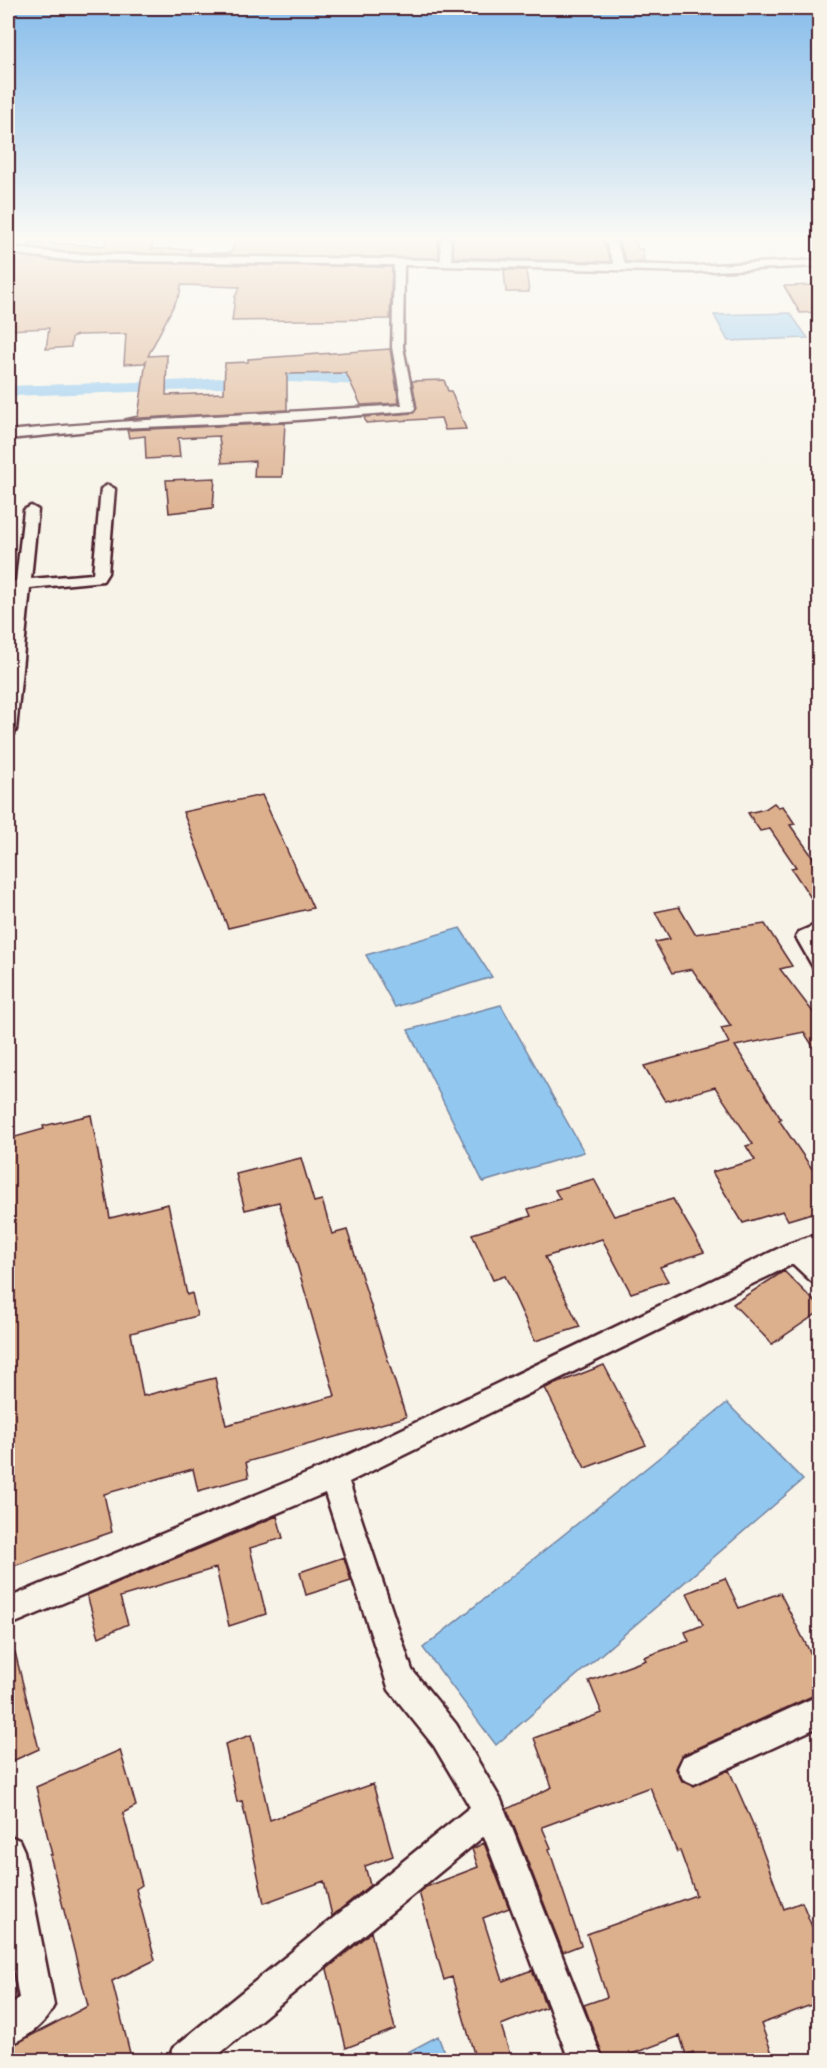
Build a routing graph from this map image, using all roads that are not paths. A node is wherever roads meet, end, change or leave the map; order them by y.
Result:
1 (397, 335) edge
2 (8, 435) edge
3 (108, 489) dead end
4 (31, 510) dead end
5 (24, 585) junction
6 (8, 586) edge
7 (8, 730) edge
8 (819, 930) edge
9 (819, 962) edge
10 (808, 1247) edge
11 (819, 1274) edge
12 (333, 1476) junction
13 (8, 1612) edge
14 (819, 1710) edge
15 (694, 1768) dead end
16 (490, 1811) junction
17 (8, 1851) edge
18 (8, 2028) edge
19 (185, 2061) edge
20 (586, 2061) edge

1 - 2 street
3 - 5 street
4 - 5 street
5 - 6 street
5 - 7 street
8 - 9 street
10 - 11 street
10 - 12 street
12 - 13 street
12 - 16 street
14 - 15 street
16 - 19 street
16 - 20 street
17 - 18 street

